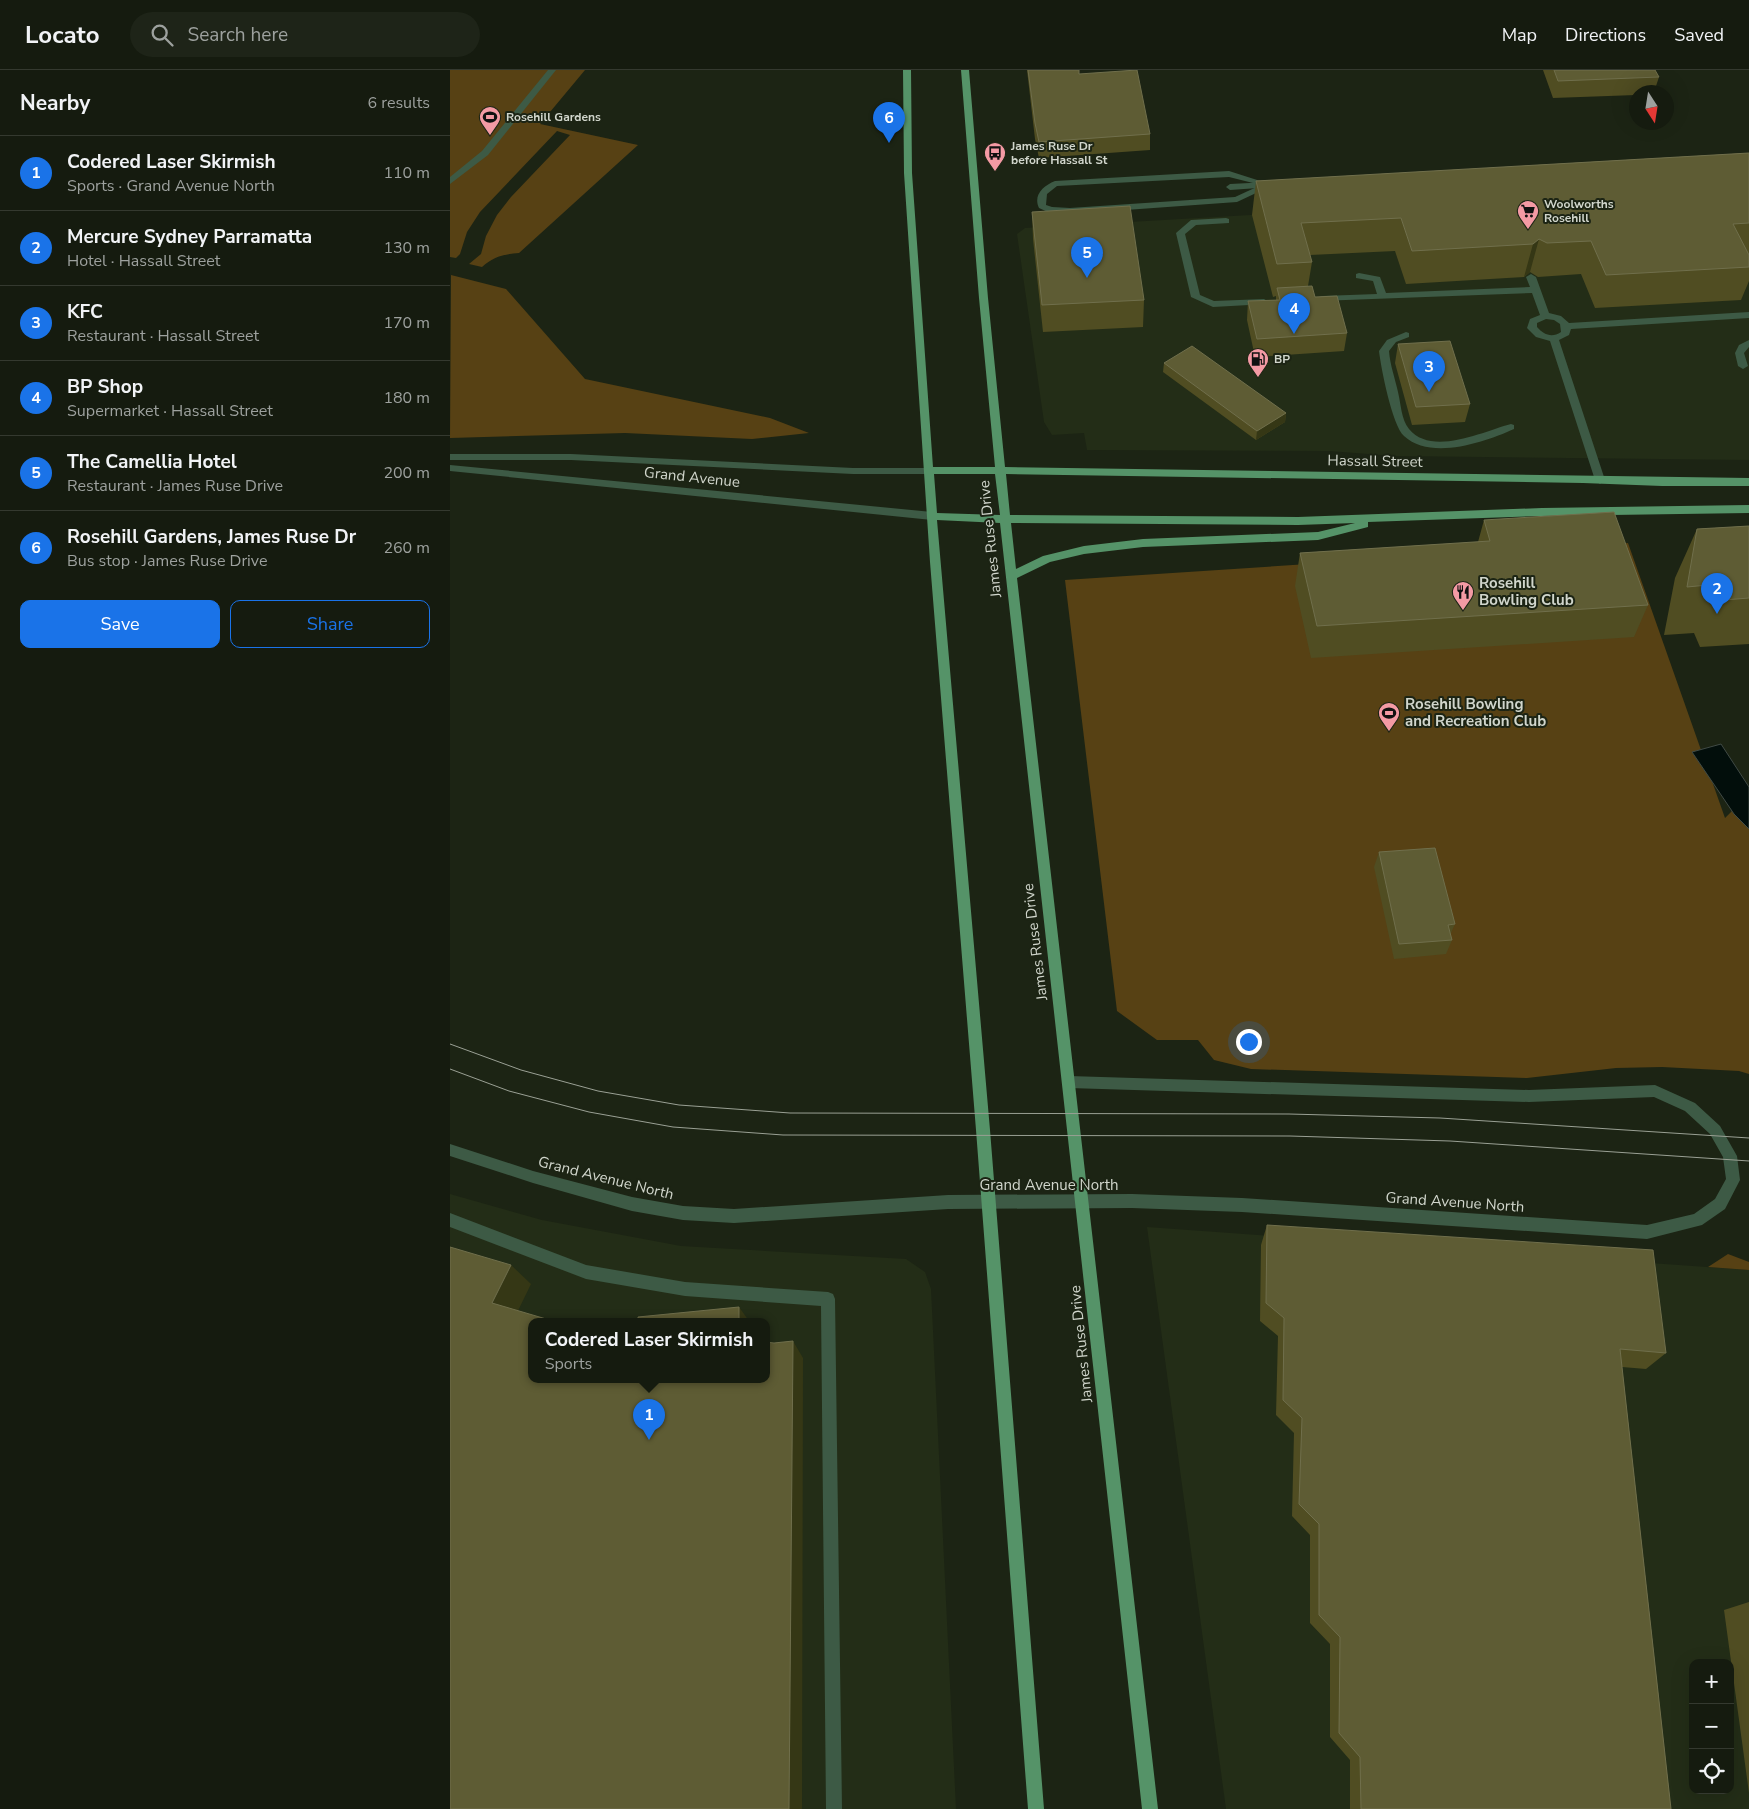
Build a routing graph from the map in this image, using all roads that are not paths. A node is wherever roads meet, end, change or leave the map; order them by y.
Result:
1 (552, 70) edge
2 (907, 70) edge
3 (964, 70) edge
4 (450, 181) edge
5 (1268, 184) junction
6 (1278, 184) edge
7 (1230, 187) dead end
8 (1226, 221) dead end
9 (1360, 276) dead end
10 (1531, 277) edge
11 (1536, 290) junction
12 (1382, 296) junction
13 (1313, 300) edge
14 (1274, 302) edge
15 (1749, 315) edge
16 (1545, 316) junction
17 (1567, 326) junction
18 (1406, 335) dead end
19 (1554, 338) junction
20 (1749, 343) edge
21 (1742, 366) dead end
22 (1512, 427) dead end
23 (450, 457) edge
24 (450, 468) edge
25 (1000, 470) junction
26 (929, 471) junction
27 (1600, 480) junction
28 (1749, 482) edge
29 (1749, 509) edge
30 (932, 516) junction
31 (1386, 518) junction
32 (1004, 519) junction
33 (1011, 576) junction
34 (1069, 1082) junction
35 (450, 1150) edge
36 (988, 1201) junction
37 (1083, 1202) junction
38 (450, 1220) edge
39 (834, 1809) edge
40 (1036, 1809) edge
41 (1150, 1809) edge

1 - 4 street
2 - 26 main road
3 - 25 main road, James Ruse Drive
5 - 5 street
5 - 6 street
5 - 7 street
8 - 14 street
9 - 12 street
10 - 11 street
11 - 12 street
11 - 16 street
12 - 13 street
15 - 17 street
16 - 17 street
16 - 19 street
17 - 19 street
18 - 22 street
19 - 27 street
20 - 21 street
23 - 26 street, Grand Avenue
24 - 30 street, Grand Avenue
25 - 26 main road, Hassall Street
25 - 27 main road, Hassall Street
25 - 32 main road, James Ruse Drive
26 - 30 main road
27 - 28 main road, Hassall Street
29 - 31 main road
30 - 32 main road
30 - 36 main road
31 - 32 main road
31 - 33 main road
32 - 33 main road, James Ruse Drive
33 - 34 main road, James Ruse Drive
34 - 37 main road, James Ruse Drive
34 - 37 street, Grand Avenue North
35 - 36 street, Grand Avenue North
36 - 37 street, Grand Avenue North
36 - 40 main road
37 - 41 main road, James Ruse Drive
38 - 39 street

